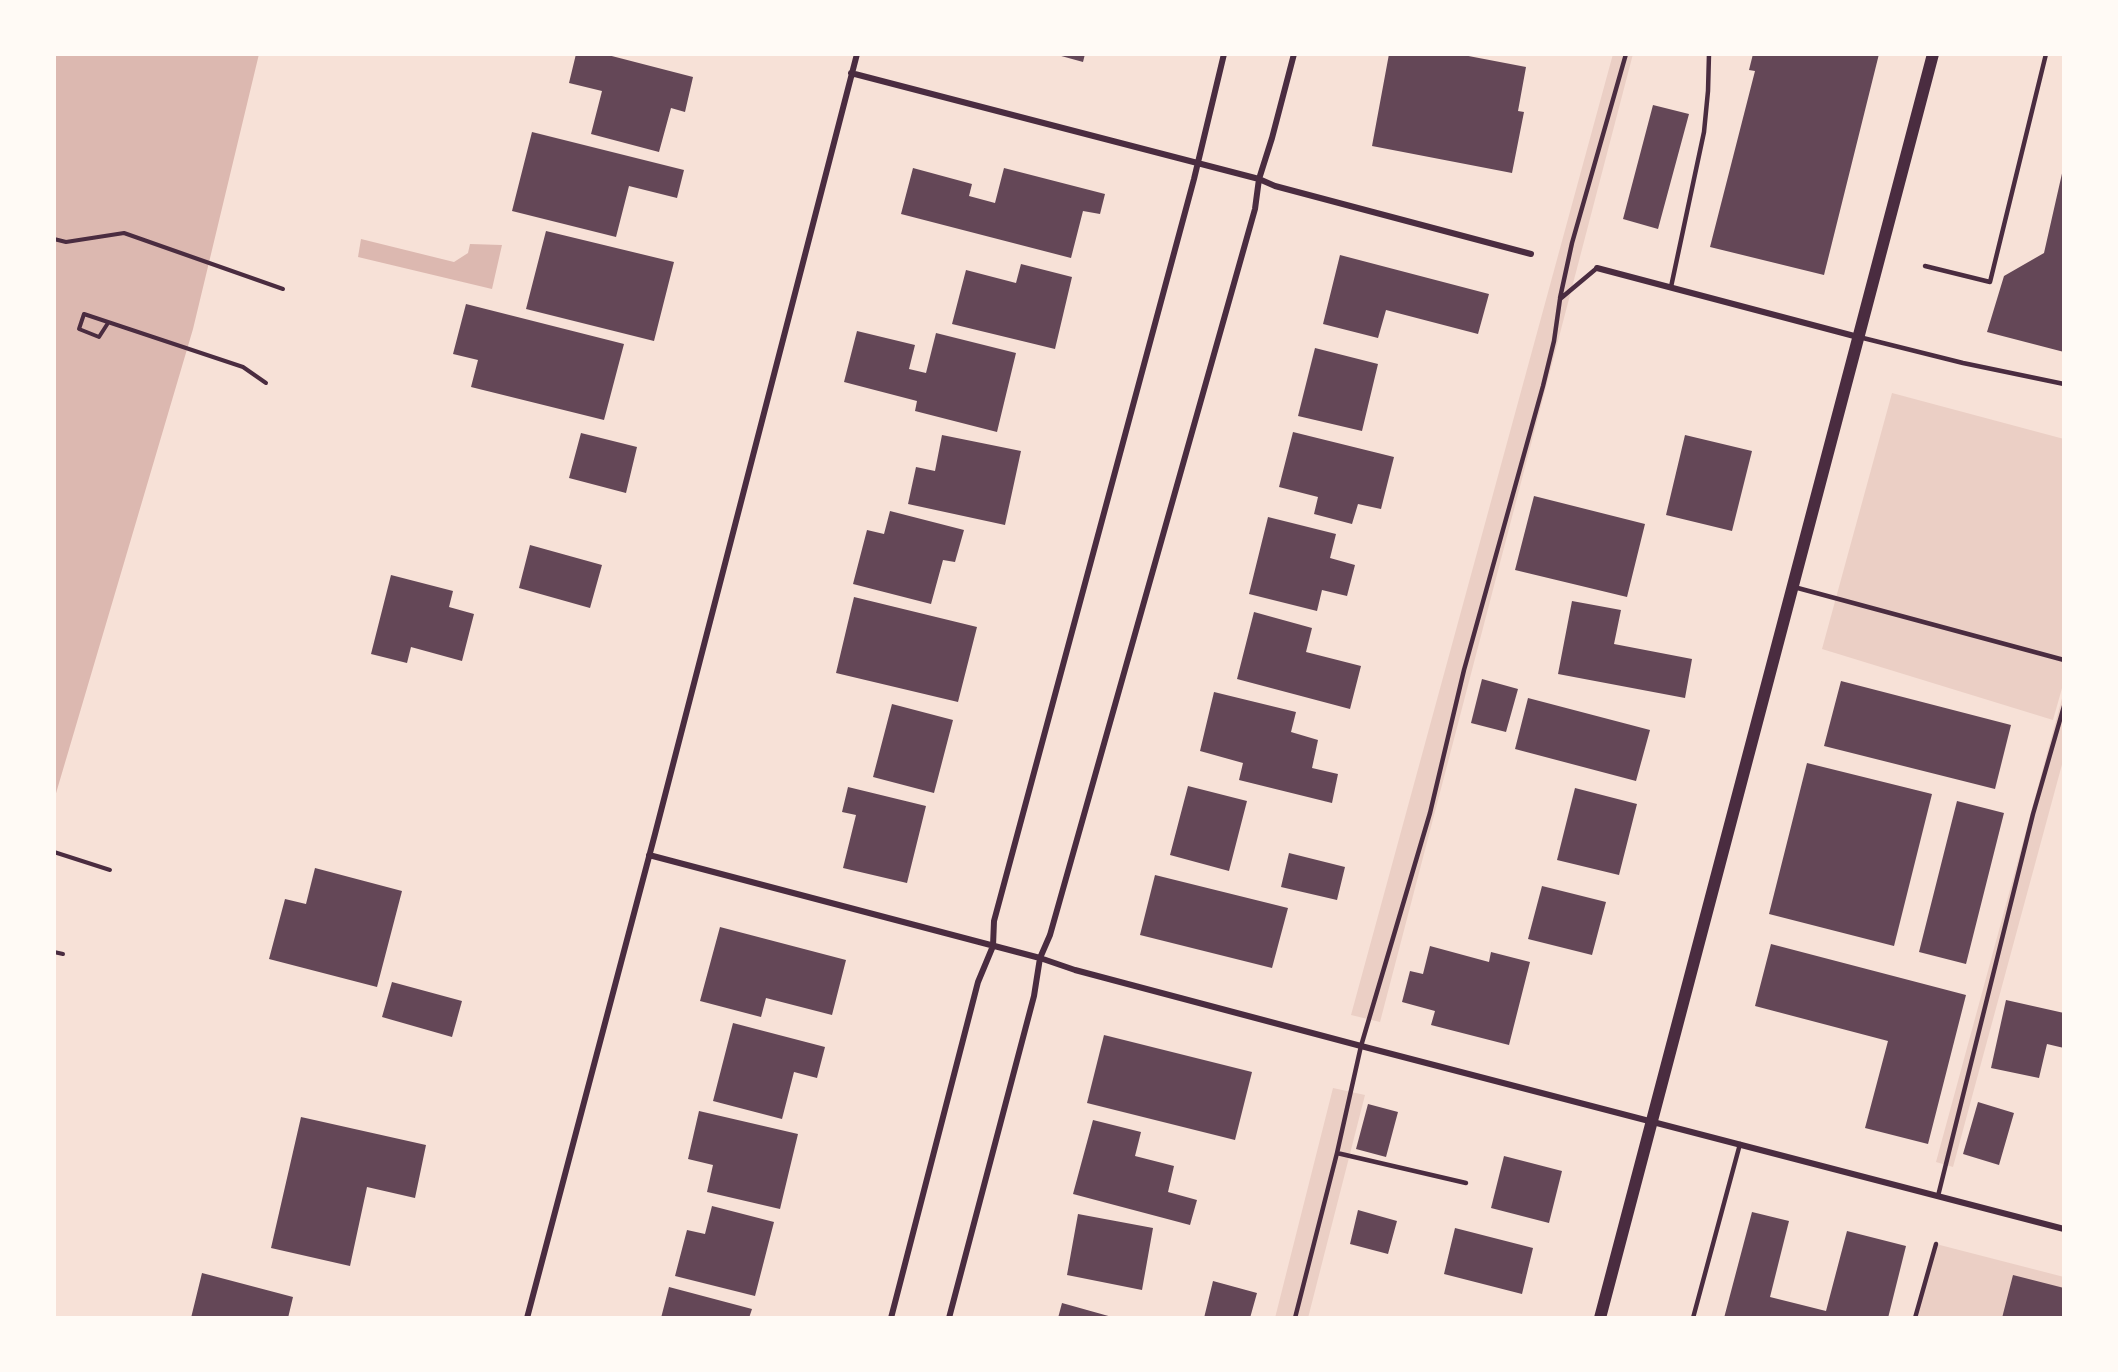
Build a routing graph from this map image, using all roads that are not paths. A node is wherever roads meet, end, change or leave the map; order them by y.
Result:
1 (857, 54) edge
2 (1224, 54) edge
3 (1294, 54) edge
4 (1626, 54) edge
5 (1708, 54) edge
6 (1933, 54) edge
7 (2046, 54) edge
8 (851, 73) junction
9 (1196, 163) junction
10 (1259, 178) junction
11 (1531, 254) dead end
12 (1925, 266) dead end
13 (1598, 268) joint
14 (1671, 287) junction
15 (1560, 299) junction
16 (1858, 337) junction
17 (2064, 384) edge
18 (1793, 586) junction
19 (2064, 660) edge
20 (2064, 706) edge
21 (649, 855) junction
22 (993, 946) junction
23 (1040, 958) junction
24 (1361, 1046) junction
25 (1652, 1121) junction
26 (1740, 1144) junction
27 (1337, 1153) junction
28 (1466, 1183) dead end
29 (1938, 1196) junction
30 (2064, 1229) edge
31 (1936, 1244) dead end
32 (527, 1318) edge
33 (891, 1318) edge
34 (949, 1318) edge
35 (1294, 1318) edge
36 (1600, 1318) edge
37 (1693, 1318) edge
38 (1914, 1318) edge

1 - 8 street
2 - 9 street
3 - 10 street
4 - 15 lane
5 - 14 lane
6 - 16 main road
7 - 12 lane
8 - 9 street
8 - 21 street
9 - 10 street
9 - 22 street
10 - 11 street
10 - 23 street
13 - 14 street
13 - 15 lane
14 - 16 street
15 - 24 lane
16 - 17 lane
16 - 18 main road
18 - 19 lane
18 - 25 main road
20 - 29 lane
21 - 22 street
21 - 32 street
22 - 23 street
22 - 33 street
23 - 24 street
23 - 34 street
24 - 25 street
24 - 27 lane
25 - 26 street
25 - 36 main road
26 - 29 street
26 - 37 lane
27 - 28 lane
27 - 35 lane
29 - 30 street
31 - 38 lane

